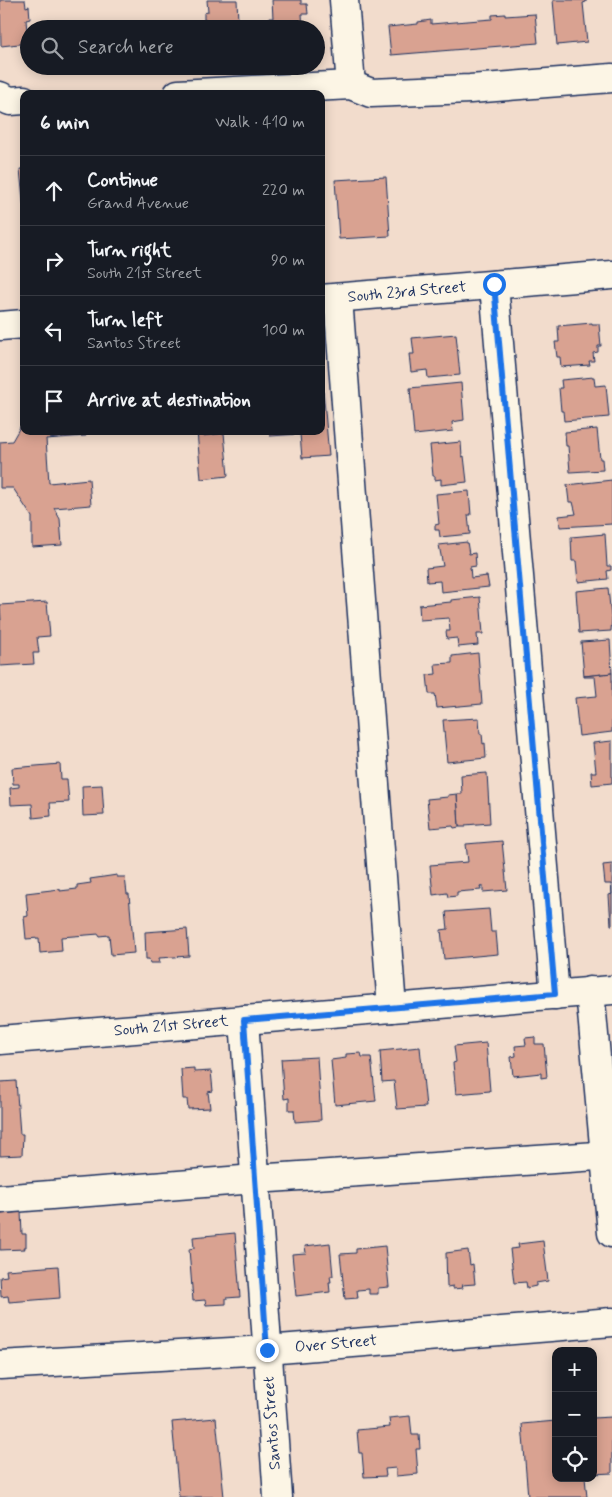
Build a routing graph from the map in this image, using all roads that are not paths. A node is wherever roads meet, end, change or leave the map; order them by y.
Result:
1 (344, 0) edge
2 (612, 78) edge
3 (351, 85) junction
4 (255, 90) edge
5 (0, 96) edge
6 (20, 100) edge
7 (612, 275) edge
8 (494, 284) junction
9 (330, 298) edge
10 (20, 324) edge
11 (0, 326) edge
12 (601, 991) edge
13 (555, 994) junction
14 (392, 1008) junction
15 (244, 1020) junction
16 (0, 1040) edge
17 (609, 1155) edge
18 (255, 1179) junction
19 (0, 1199) edge
20 (612, 1233) edge
21 (612, 1322) edge
22 (267, 1350) junction
23 (0, 1365) edge
24 (278, 1497) edge

1 - 3 street
2 - 3 street
3 - 4 street
5 - 6 street
7 - 8 street, South 23rd Street
8 - 9 street, South 23rd Street
8 - 13 street
9 - 14 street
10 - 11 street
12 - 13 street, South 21st Street
12 - 17 street
13 - 14 street, South 21st Street
14 - 15 street, South 21st Street
15 - 16 street, South 21st Street
15 - 18 street, Santos Street
17 - 18 street
17 - 20 street
18 - 19 street
18 - 22 street, Santos Street
21 - 22 street, Over Street
22 - 23 street, Over Street
22 - 24 street, Santos Street

